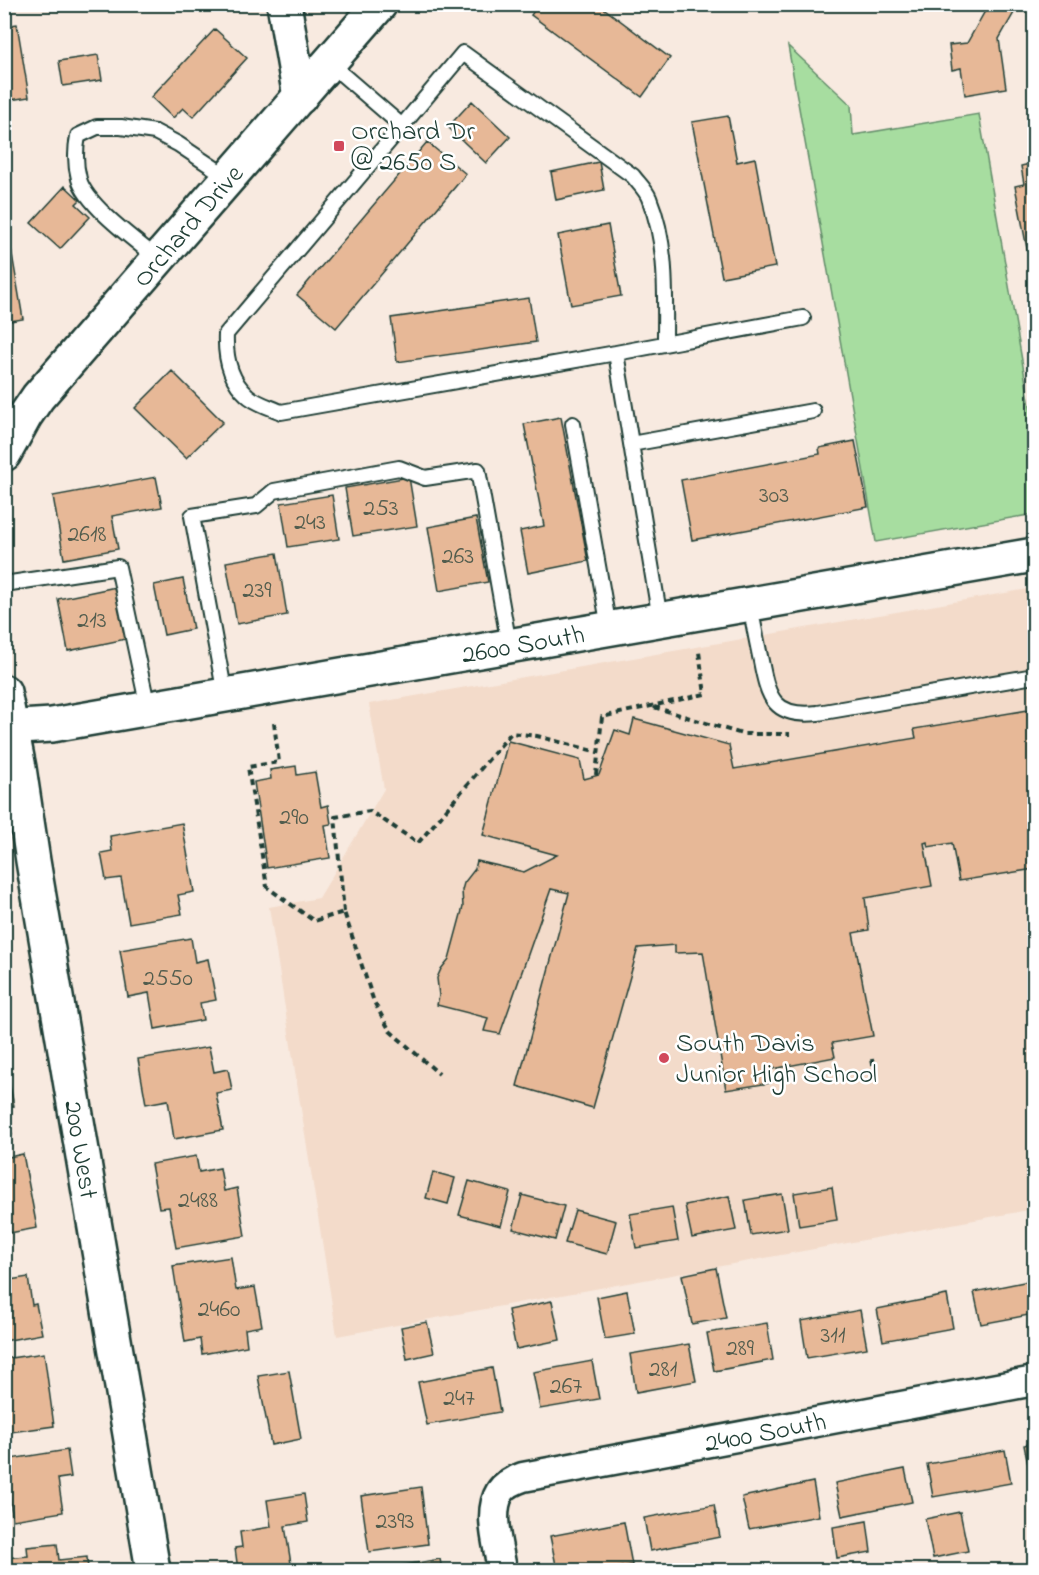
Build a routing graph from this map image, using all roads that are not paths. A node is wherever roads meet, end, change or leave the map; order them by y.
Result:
1 (284, 4) edge
2 (380, 4) edge
3 (330, 63) junction
4 (300, 97) junction
5 (402, 126) junction
6 (229, 178) junction
7 (158, 259) junction
8 (803, 318) dead end
9 (665, 344) junction
10 (616, 353) junction
11 (813, 411) dead end
12 (573, 424) dead end
13 (7, 444) edge
14 (631, 444) junction
15 (1035, 555) edge
16 (4, 585) edge
17 (750, 604) junction
18 (660, 620) junction
19 (609, 628) junction
20 (509, 645) junction
21 (1035, 676) edge
22 (4, 692) edge
23 (225, 695) junction
24 (148, 708) junction
25 (8, 727) edge
26 (1035, 1382) edge
27 (153, 1570) edge
28 (502, 1570) edge

1 - 4 main road
2 - 3 main road, Orchard Drive
3 - 4 main road, Orchard Drive
3 - 5 lane
4 - 6 main road, Orchard Drive
5 - 9 lane
5 - 10 lane
6 - 7 main road, Orchard Drive
6 - 7 lane
7 - 13 main road, Orchard Drive
8 - 9 lane
9 - 10 lane
10 - 14 lane
11 - 14 lane
12 - 19 lane
14 - 18 lane
15 - 17 main road, 2600 South
16 - 24 lane
17 - 18 main road, 2600 South
17 - 21 lane
18 - 19 main road, 2600 South
19 - 20 main road, 2600 South
20 - 23 main road, 2600 South
20 - 23 lane
22 - 25 main road
23 - 24 main road, 2600 South
24 - 25 main road, 2600 South
25 - 27 main road, 200 West
26 - 28 street, 2400 South

